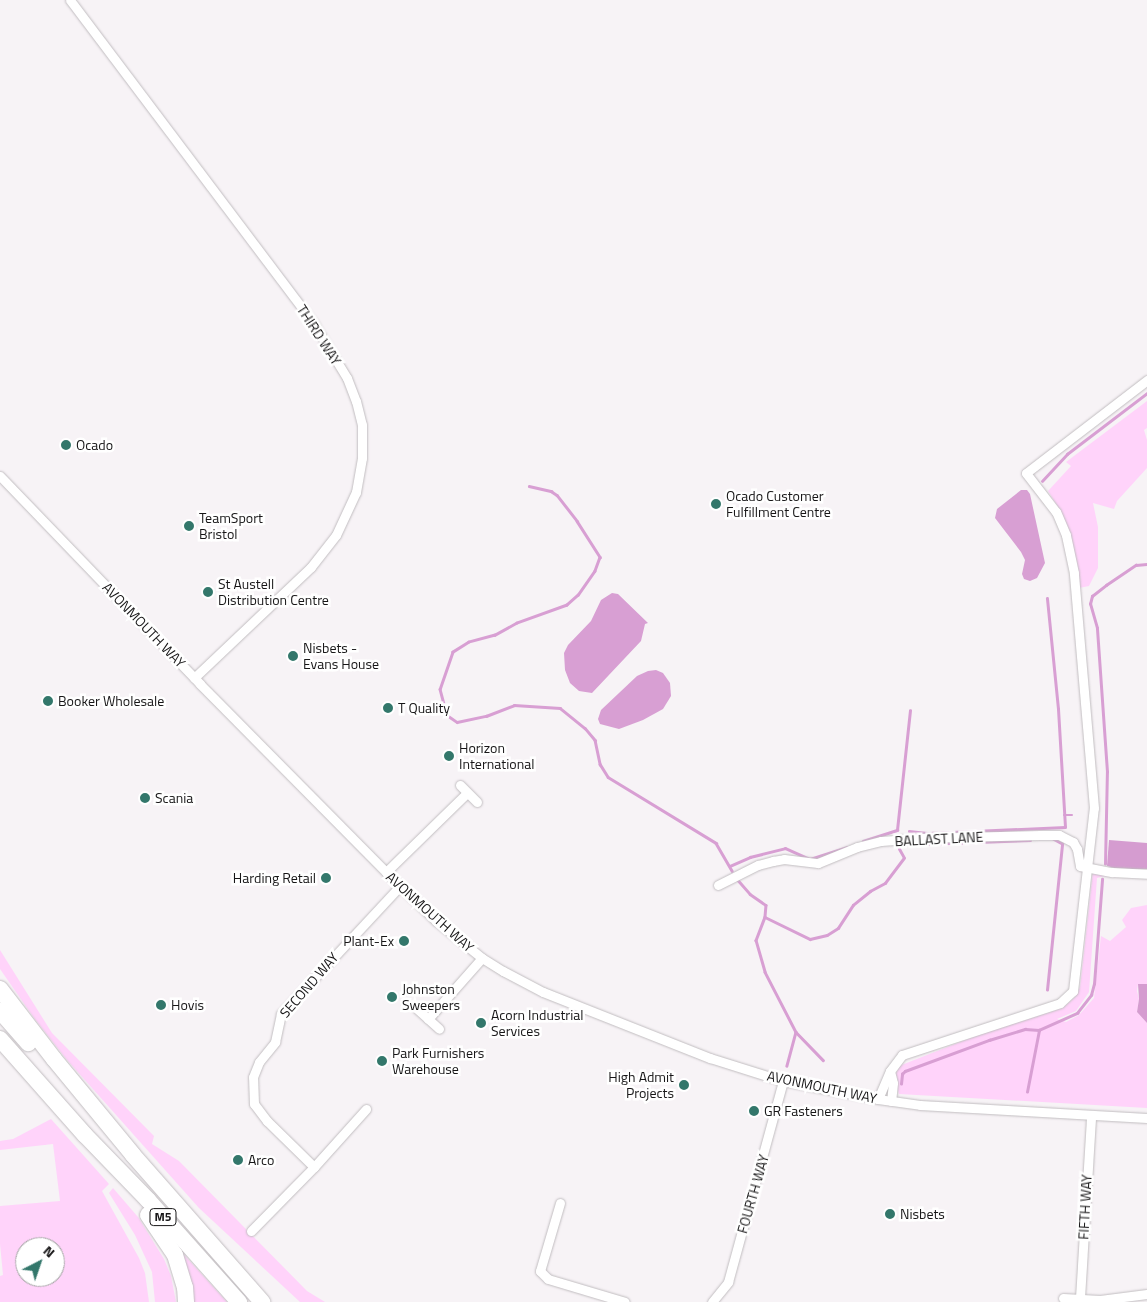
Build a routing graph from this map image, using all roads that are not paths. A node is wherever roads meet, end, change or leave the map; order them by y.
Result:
1 (70, 0) edge
2 (1147, 380) edge
3 (0, 476) edge
4 (194, 678) junction
5 (460, 785) dead end
6 (467, 793) junction
7 (477, 802) dead end
8 (1088, 867) junction
9 (386, 872) junction
10 (1147, 874) edge
11 (718, 884) dead end
12 (400, 886) junction
13 (482, 958) junction
14 (0, 989) edge
15 (416, 1008) dead end
16 (0, 1011) edge
17 (428, 1019) junction
18 (439, 1029) dead end
19 (0, 1039) edge
20 (890, 1071) junction
21 (784, 1081) junction
22 (878, 1099) junction
23 (891, 1101) junction
24 (366, 1109) dead end
25 (1091, 1116) junction
26 (1147, 1118) edge
27 (85, 1135) junction
28 (134, 1155) junction
29 (314, 1167) junction
30 (560, 1203) dead end
31 (251, 1231) dead end
32 (222, 1255) junction
33 (1147, 1294) edge
34 (1063, 1298) dead end
35 (1080, 1298) junction
36 (186, 1302) edge
37 (239, 1302) edge
38 (262, 1302) edge
39 (269, 1302) edge
40 (625, 1302) edge
41 (712, 1302) edge

1 - 4 street, THIRD WAY
2 - 8 street
3 - 4 street, AVONMOUTH WAY
4 - 9 street, AVONMOUTH WAY
5 - 6 street
6 - 7 street
6 - 9 street
8 - 10 street
8 - 11 street, BALLAST LANE
8 - 20 street
9 - 12 street, AVONMOUTH WAY
12 - 13 street, AVONMOUTH WAY
12 - 29 street, SECOND WAY
13 - 17 street
13 - 21 street, AVONMOUTH WAY
14 - 28 highway, M5
15 - 17 street
16 - 28 highway, M5
17 - 18 street
19 - 27 highway, M5
20 - 22 street
20 - 23 street
21 - 22 street, AVONMOUTH WAY
21 - 41 street, FOURTH WAY
22 - 23 street, AVONMOUTH WAY
23 - 25 street, AVONMOUTH WAY
24 - 29 street
25 - 26 street, AVONMOUTH WAY
25 - 35 street, FIFTH WAY
27 - 36 highway, M5
27 - 37 highway, M5
28 - 32 highway, M5
29 - 31 street
30 - 40 street
32 - 38 highway, M5
32 - 39 highway, M5
33 - 35 street
34 - 35 street

